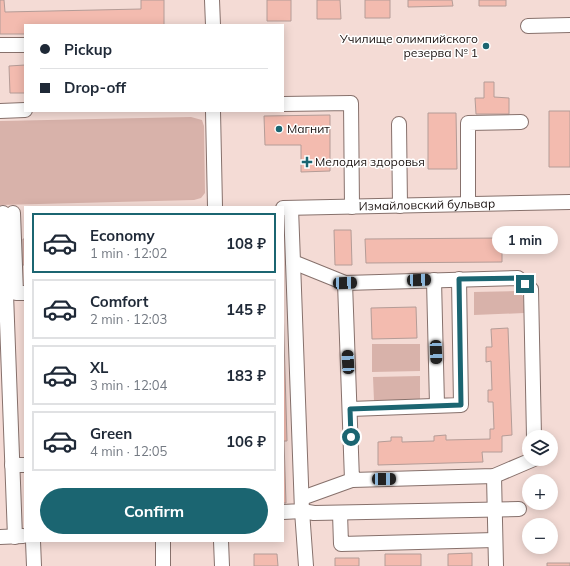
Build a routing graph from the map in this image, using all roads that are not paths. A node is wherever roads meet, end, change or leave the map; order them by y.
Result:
1 (212, 0) edge
2 (213, 24) edge
3 (570, 25) edge
4 (528, 26) dead end
5 (0, 45) edge
6 (24, 45) edge
7 (284, 104) edge
8 (24, 110) edge
9 (0, 111) edge
10 (213, 112) edge
11 (521, 122) dead end
12 (399, 124) dead end
13 (570, 202) edge
14 (468, 204) junction
15 (215, 206) edge
16 (400, 206) junction
17 (352, 207) junction
18 (287, 208) edge
19 (10, 213) edge
20 (293, 262) junction
21 (459, 279) junction
22 (434, 280) junction
23 (345, 283) junction
24 (24, 293) edge
25 (4, 366) edge
26 (437, 406) junction
27 (350, 409) junction
28 (534, 430) edge
29 (522, 464) edge
30 (19, 465) edge
31 (494, 476) junction
32 (352, 480) junction
33 (302, 505) junction
34 (495, 509) junction
35 (519, 509) dead end
36 (284, 512) edge
37 (340, 513) junction
38 (20, 536) edge
39 (0, 537) edge
40 (495, 540) junction
41 (33, 542) edge
42 (163, 542) edge
43 (221, 542) edge
44 (34, 566) edge
45 (163, 566) edge
46 (222, 566) edge
47 (306, 566) edge
48 (496, 566) edge

1 - 2 street
3 - 4 street
5 - 6 street
7 - 17 street
8 - 9 street
10 - 15 street
11 - 14 street
12 - 16 street
13 - 14 street, Измайловский бульвар
14 - 16 street, Измайловский бульвар
16 - 17 street, Измайловский бульвар
17 - 18 street, Измайловский бульвар
18 - 20 street
19 - 24 street
19 - 25 street
20 - 23 street
20 - 33 street
21 - 22 street
21 - 26 street
21 - 28 street
22 - 23 street
22 - 26 street
23 - 27 street
25 - 30 street
26 - 27 street
27 - 32 street
29 - 31 street
30 - 38 street
31 - 32 street
31 - 34 street
32 - 33 street
33 - 36 street
33 - 37 street
33 - 47 street
34 - 35 street
34 - 37 street
34 - 40 street
37 - 40 street
38 - 39 street
40 - 48 street
41 - 44 street
42 - 45 street
43 - 46 street

